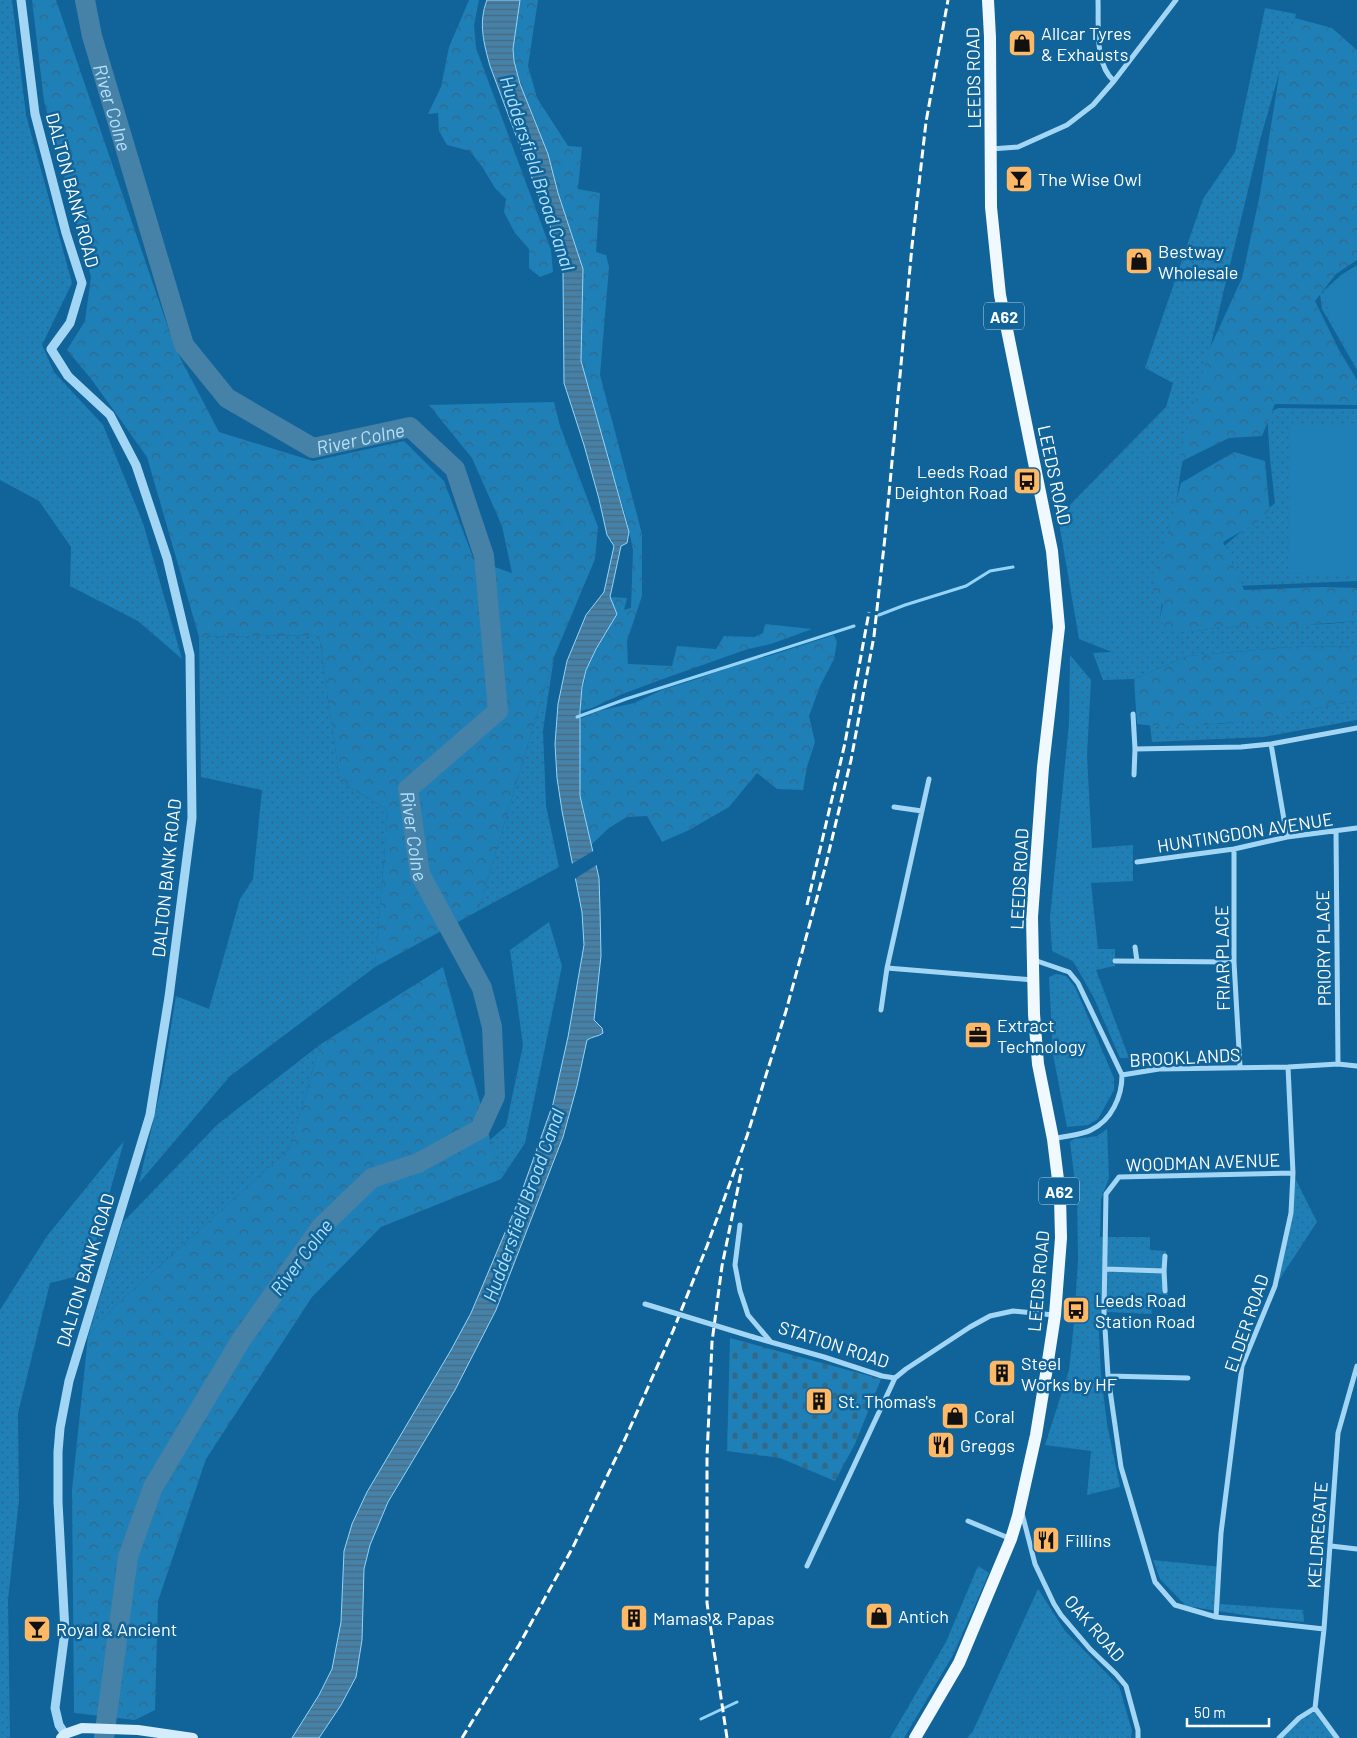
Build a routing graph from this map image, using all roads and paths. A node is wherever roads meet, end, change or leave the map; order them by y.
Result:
1 (21, 0) edge
2 (988, 0) edge
3 (1098, 0) edge
4 (1176, 0) edge
5 (1114, 81) junction
6 (991, 149) junction
7 (1133, 714) dead end
8 (1357, 728) edge
9 (1271, 744) junction
10 (1134, 750) junction
11 (1134, 775) dead end
12 (928, 779) dead end
13 (894, 807) dead end
14 (922, 811) junction
15 (1357, 828) edge
16 (1336, 831) junction
17 (1287, 837) junction
18 (1234, 849) junction
19 (1137, 862) dead end
20 (1134, 947) dead end
21 (1034, 960) junction
22 (1115, 961) dead end
23 (1137, 961) junction
24 (1234, 962) junction
25 (887, 968) junction
26 (1034, 980) junction
27 (881, 1010) dead end
28 (1338, 1064) junction
29 (1357, 1066) edge
30 (1240, 1067) junction
31 (1288, 1067) junction
32 (1122, 1075) junction
33 (1053, 1139) junction
34 (1293, 1173) junction
35 (740, 1225) dead end
36 (1165, 1256) dead end
37 (1105, 1269) junction
38 (1164, 1271) junction
39 (1165, 1291) dead end
40 (645, 1304) dead end
41 (1055, 1315) junction
42 (772, 1342) junction
43 (1357, 1366) edge
44 (1108, 1376) junction
45 (895, 1378) junction
46 (1188, 1378) dead end
47 (1021, 1507) junction
48 (968, 1521) dead end
49 (1012, 1539) junction
50 (1331, 1546) junction
51 (1357, 1549) edge
52 (807, 1566) dead end
53 (1216, 1617) junction
54 (1324, 1629) junction
55 (1315, 1708) junction
56 (63, 1736) edge
57 (193, 1738) edge
58 (915, 1738) edge
59 (1138, 1738) edge
60 (1279, 1738) edge
61 (1337, 1738) edge

1 - 56 street, DALTON BANK ROAD
2 - 6 main road, LEEDS ROAD / A62
3 - 5 street
4 - 5 street
5 - 6 street
6 - 21 main road, LEEDS ROAD / A62
7 - 10 street
8 - 9 street
9 - 10 street
9 - 17 street
10 - 11 street
12 - 14 street
13 - 14 street
14 - 25 street
15 - 16 street, HUNTINGDON AVENUE
16 - 17 street, HUNTINGDON AVENUE
16 - 28 street, PRIORY PLACE
17 - 18 street, HUNTINGDON AVENUE
18 - 19 street, HUNTINGDON AVENUE
18 - 24 street, FRIAR PLACE
20 - 23 street
21 - 26 main road, LEEDS ROAD / A62
21 - 32 street
22 - 23 street
23 - 24 street
24 - 30 street, FRIAR PLACE
25 - 26 street
25 - 27 street
26 - 33 main road, LEEDS ROAD / A62
28 - 29 street, BROOKLANDS
28 - 31 street, BROOKLANDS
30 - 31 street, BROOKLANDS
30 - 32 street, BROOKLANDS
31 - 34 street, ELDER ROAD
32 - 33 street, BROOKLANDS
33 - 41 main road, LEEDS ROAD / A62
34 - 37 street, WOODMAN AVENUE
34 - 53 street, ELDER ROAD
35 - 42 street, STATION ROAD
36 - 38 street
37 - 38 street
37 - 44 street, WOODMAN AVENUE
38 - 39 street
40 - 42 street, bridge
41 - 45 street, STATION ROAD
41 - 47 main road, LEEDS ROAD / A62
42 - 45 street, STATION ROAD
43 - 50 street, KELDREGATE
44 - 46 street
44 - 53 street, WOODMAN AVENUE
45 - 52 street
47 - 49 main road, LEEDS ROAD / A62
47 - 59 street, OAK ROAD
48 - 49 street
49 - 58 main road, LEEDS ROAD / A62
50 - 51 street
50 - 54 street, KELDREGATE
53 - 54 street, WOODMAN AVENUE
54 - 55 street, KELDREGATE
55 - 60 street
55 - 61 street
56 - 57 main road

